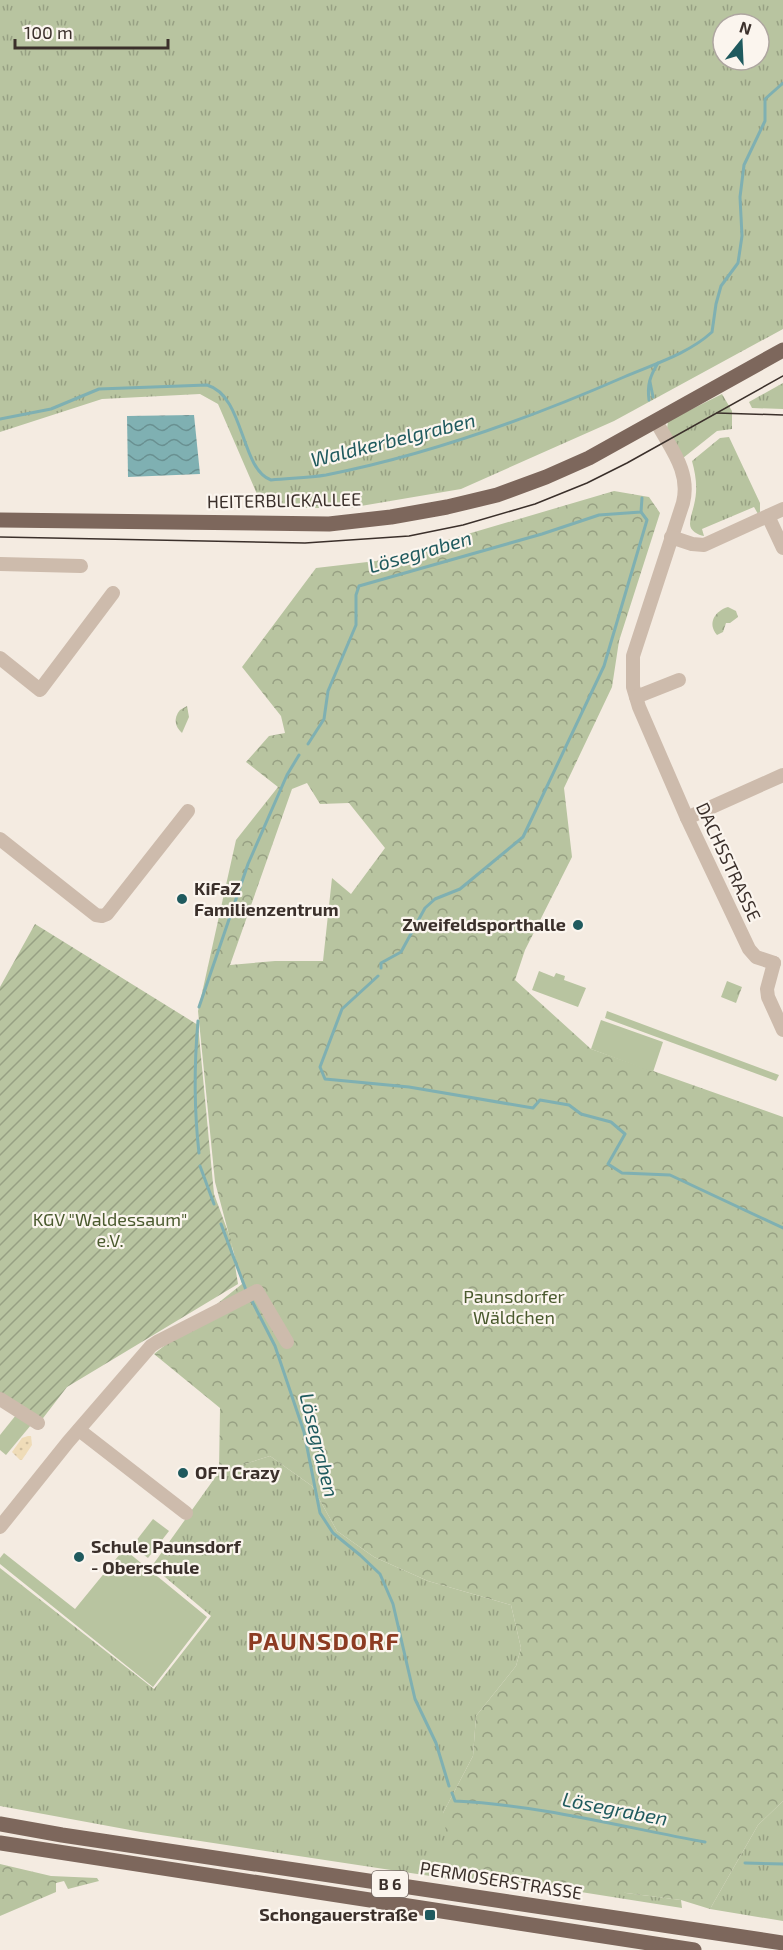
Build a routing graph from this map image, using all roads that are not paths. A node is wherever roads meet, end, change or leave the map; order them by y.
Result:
1 (783, 350) edge
2 (656, 422) junction
3 (783, 509) edge
4 (768, 516) junction
5 (0, 520) edge
6 (671, 537) junction
7 (783, 548) edge
8 (0, 564) edge
9 (81, 566) dead end
10 (114, 593) dead end
11 (0, 658) edge
12 (679, 680) dead end
13 (636, 697) junction
14 (783, 775) edge
15 (188, 811) dead end
16 (687, 818) junction
17 (0, 839) edge
18 (778, 961) edge
19 (783, 1030) edge
20 (287, 1342) dead end
21 (0, 1399) edge
22 (38, 1423) dead end
23 (79, 1430) junction
24 (186, 1513) dead end
25 (0, 1527) edge
26 (0, 1824) edge
27 (0, 1843) edge
28 (783, 1943) edge
29 (694, 1950) edge

1 - 2 main road, HEITERBLICKALLEE
2 - 5 main road, HEITERBLICKALLEE
2 - 6 street, DACHSSTRASSE
3 - 4 street
4 - 6 street
4 - 7 street
6 - 13 street, DACHSSTRASSE
8 - 9 street
10 - 11 street
12 - 13 street
13 - 16 street, DACHSSTRASSE
14 - 16 street
15 - 17 street
16 - 18 street, DACHSSTRASSE
18 - 19 street, DACHSSTRASSE
20 - 23 street
21 - 22 street
23 - 24 street
23 - 25 street
26 - 28 main road, PERMOSERSTRASSE / B 6
27 - 29 main road, B 6

